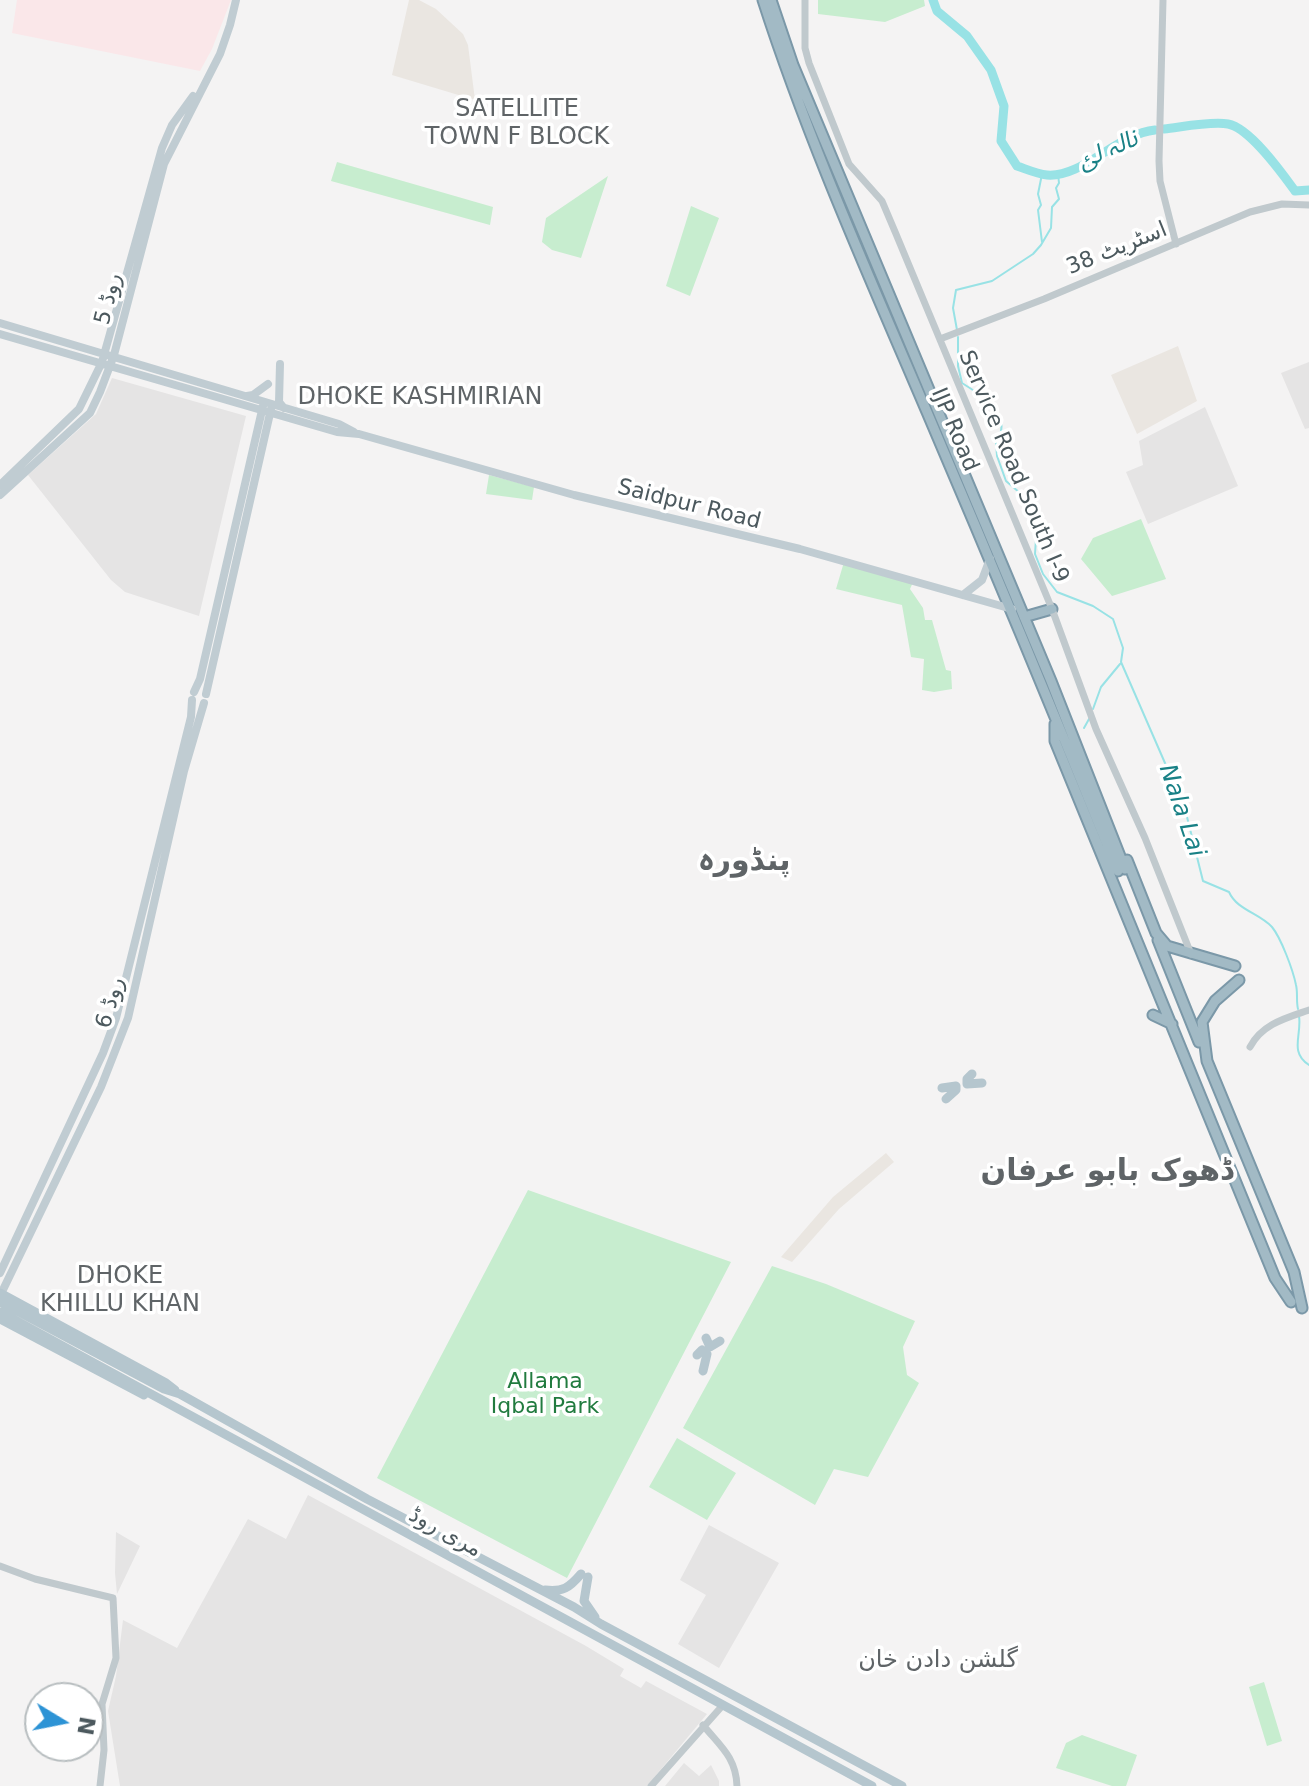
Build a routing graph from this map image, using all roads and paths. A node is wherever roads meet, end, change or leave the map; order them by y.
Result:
1 (236, 0) edge
2 (763, 0) edge
3 (771, 0) edge
4 (805, 0) edge
5 (1163, 0) edge
6 (206, 80) junction
7 (1309, 205) edge
8 (1176, 244) junction
9 (0, 323) edge
10 (0, 334) edge
11 (940, 339) junction
12 (114, 355) junction
13 (105, 360) junction
14 (280, 364) dead end
15 (268, 384) dead end
16 (242, 396) junction
17 (251, 407) junction
18 (267, 408) junction
19 (284, 408) junction
20 (289, 418) junction
21 (267, 428) junction
22 (258, 434) junction
23 (359, 434) junction
24 (0, 485) edge
25 (0, 495) edge
26 (990, 559) junction
27 (963, 595) junction
28 (1012, 609) junction
29 (1052, 609) junction
30 (1024, 617) junction
31 (193, 696) junction
32 (205, 699) junction
33 (1055, 716) junction
34 (1067, 721) junction
35 (1156, 933) junction
36 (1191, 954) junction
37 (1235, 966) dead end
38 (1239, 980) dead end
39 (1309, 1010) edge
40 (1153, 1015) dead end
41 (1172, 1024) junction
42 (1250, 1047) dead end
43 (1207, 1061) junction
44 (972, 1074) dead end
45 (982, 1083) dead end
46 (942, 1088) dead end
47 (946, 1099) dead end
48 (1, 1271) edge
49 (0, 1294) edge
50 (0, 1302) edge
51 (1291, 1302) dead end
52 (1302, 1308) dead end
53 (0, 1312) edge
54 (0, 1319) edge
55 (706, 1338) dead end
56 (720, 1341) dead end
57 (74, 1346) junction
58 (697, 1355) dead end
59 (703, 1371) dead end
60 (180, 1394) junction
61 (177, 1407) junction
62 (0, 1566) edge
63 (537, 1589) junction
64 (601, 1624) junction
65 (723, 1705) junction
66 (703, 1725) junction
67 (100, 1786) edge
68 (651, 1786) edge
69 (737, 1786) edge
70 (872, 1786) edge
71 (902, 1786) edge

1 - 6 main road, روڈ 5
2 - 26 highway, IJP Road
3 - 30 highway, IJP Road
4 - 11 street, Service Road South I-9
5 - 8 street
6 - 12 main road, روڈ 5
6 - 13 main road, روڈ 5
7 - 8 street, اسٹریٹ 38
8 - 11 street, اسٹریٹ 38
9 - 13 main road, Saidpur Road
10 - 13 main road, Saidpur Road
11 - 29 street, Service Road South I-9
12 - 13 main road, روڈ 5
12 - 16 main road, Saidpur Road
13 - 17 main road, Saidpur Road
13 - 24 main road, روڈ 5
13 - 25 main road, روڈ 5
14 - 19 main road
15 - 16 main road
16 - 18 main road, Saidpur Road
17 - 18 main road, Saidpur Road
17 - 22 main road
18 - 19 main road, Saidpur Road
18 - 20 main road, Saidpur Road
18 - 21 main road, روڈ 6
18 - 22 main road, روڈ 6
19 - 23 main road, Saidpur Road
20 - 21 main road
20 - 23 main road, Saidpur Road
21 - 32 main road, روڈ 6
22 - 31 main road, روڈ 6
23 - 27 main road, Saidpur Road
26 - 27 main road
26 - 28 highway, IJP Road
27 - 28 main road, Saidpur Road
28 - 33 highway, IJP Road
29 - 30 highway
29 - 36 street, Service Road South I-9
30 - 34 highway, IJP Road
31 - 32 main road
31 - 48 main road, روڈ 6
32 - 49 main road, روڈ 6
33 - 34 highway, IJP Road
33 - 41 highway
34 - 35 highway
35 - 36 highway
35 - 43 highway
36 - 37 highway
38 - 43 highway
39 - 42 street
40 - 41 highway
41 - 51 highway
43 - 52 highway
44 - 45 main road
46 - 47 main road
49 - 60 main road
50 - 57 main road, مری روڈ
53 - 57 main road, مری روڈ
54 - 61 main road
55 - 56 main road
57 - 60 main road, مری روڈ
57 - 61 main road, مری روڈ
58 - 59 main road
60 - 63 main road, مری روڈ
61 - 65 main road, مری روڈ
62 - 67 street
63 - 64 main road, مری روڈ
63 - 64 main road
64 - 71 main road, مری روڈ
65 - 66 street
65 - 70 main road, مری روڈ
66 - 68 street
66 - 69 street

